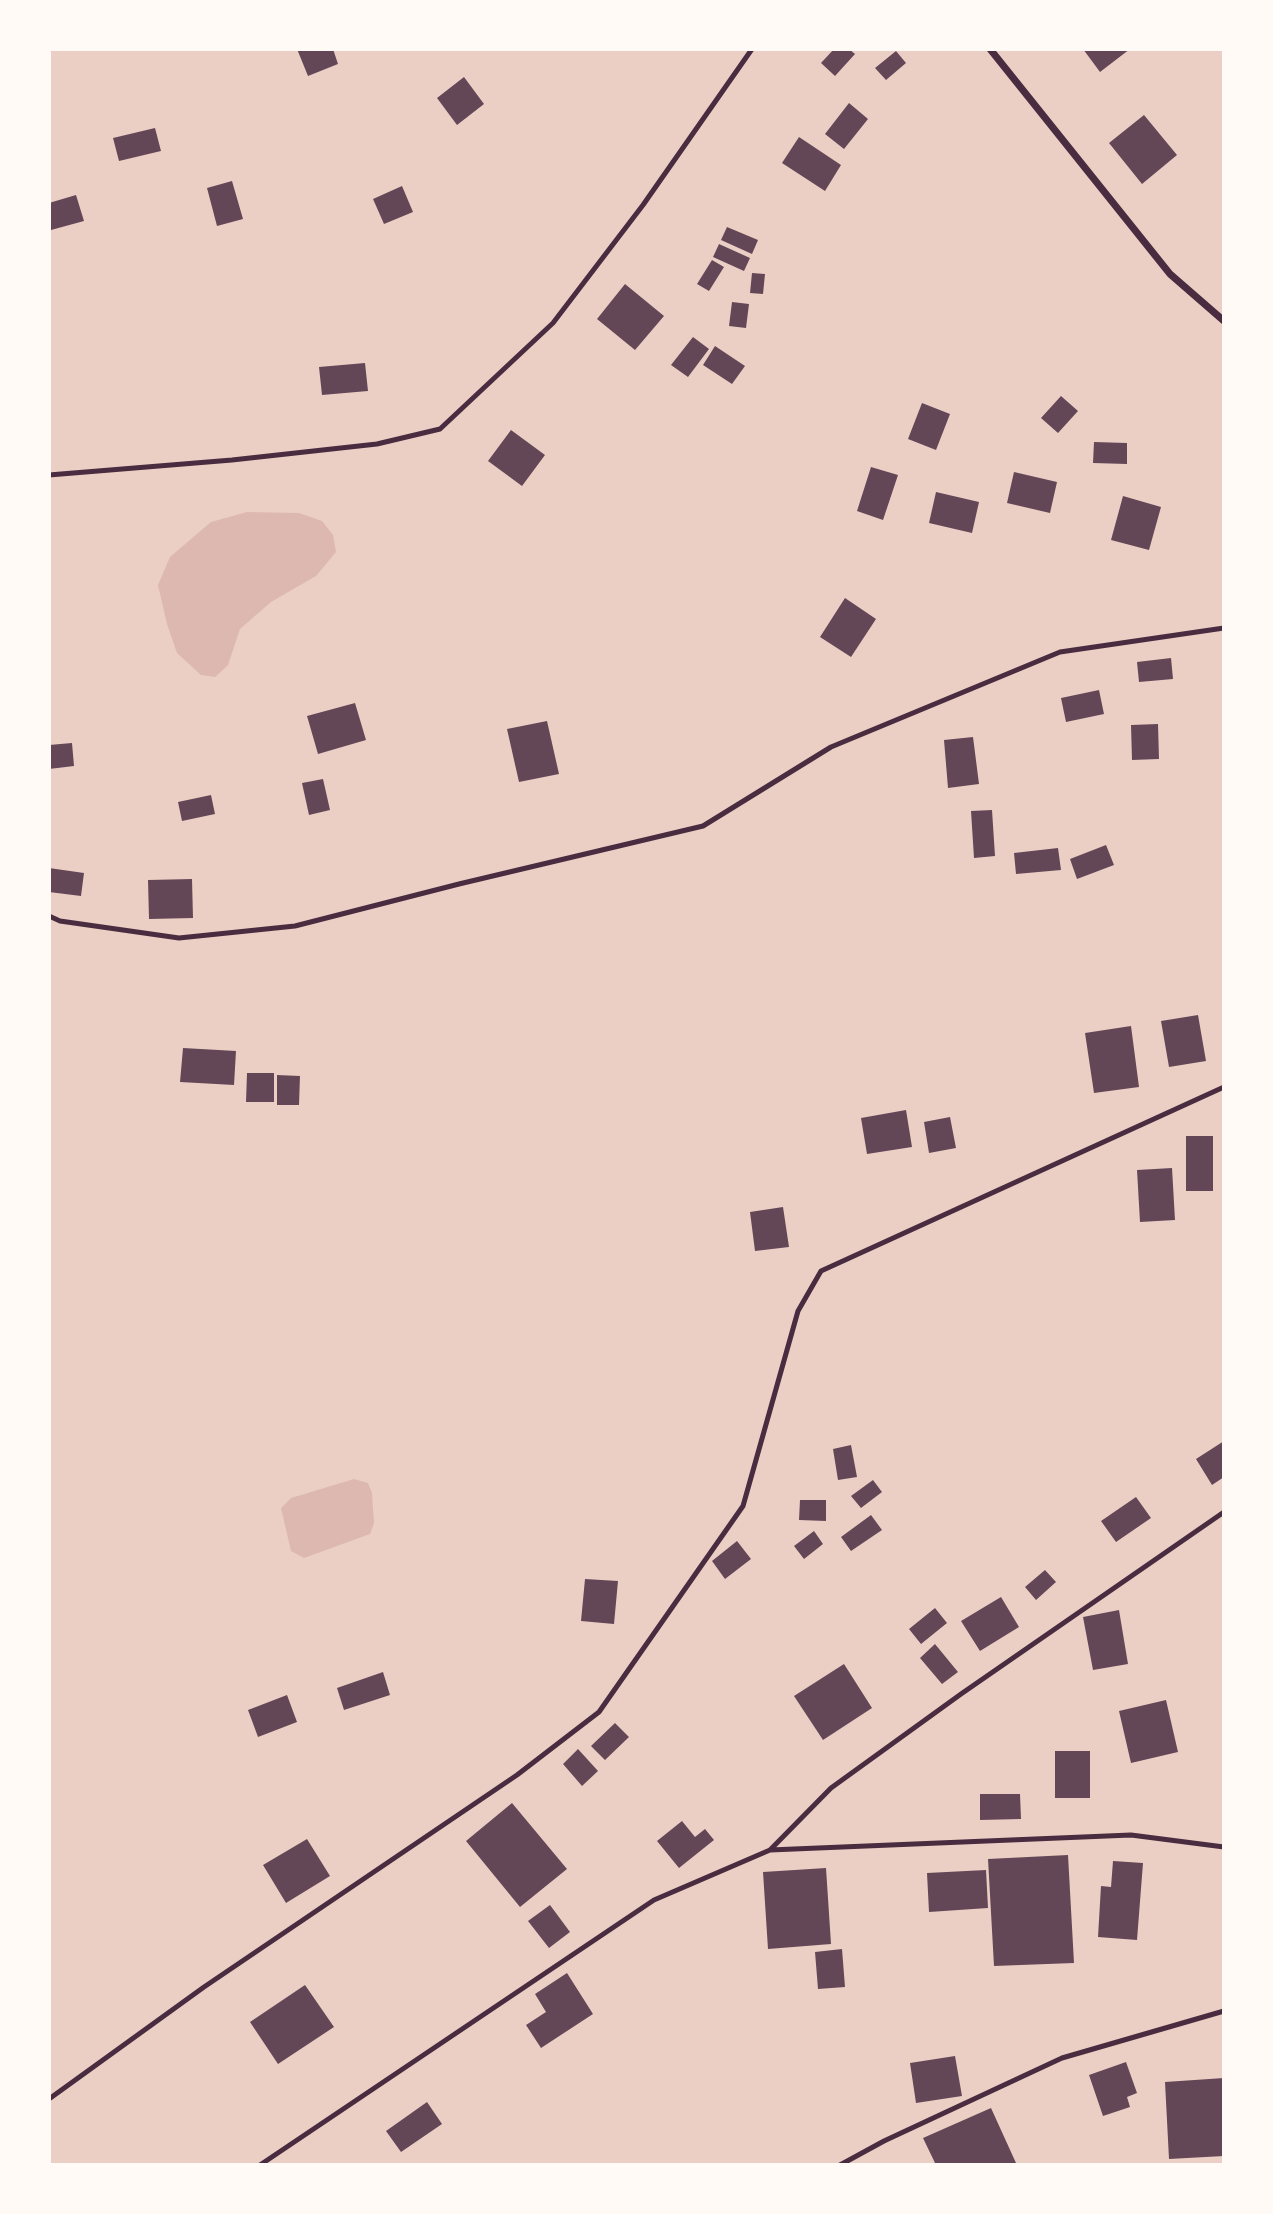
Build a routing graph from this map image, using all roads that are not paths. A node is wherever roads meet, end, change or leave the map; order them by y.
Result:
1 (752, 49) edge
2 (990, 49) edge
3 (1224, 321) edge
4 (49, 475) edge
5 (1224, 628) edge
6 (49, 916) edge
7 (1224, 1087) edge
8 (1224, 1512) edge
9 (1224, 1847) edge
10 (770, 1850) junction
11 (1224, 2011) edge
12 (49, 2099) edge
13 (260, 2165) edge
14 (840, 2165) edge

1 - 4 lane
2 - 3 street
5 - 6 lane
7 - 12 lane
8 - 10 lane
9 - 10 lane
10 - 13 lane
11 - 14 lane

